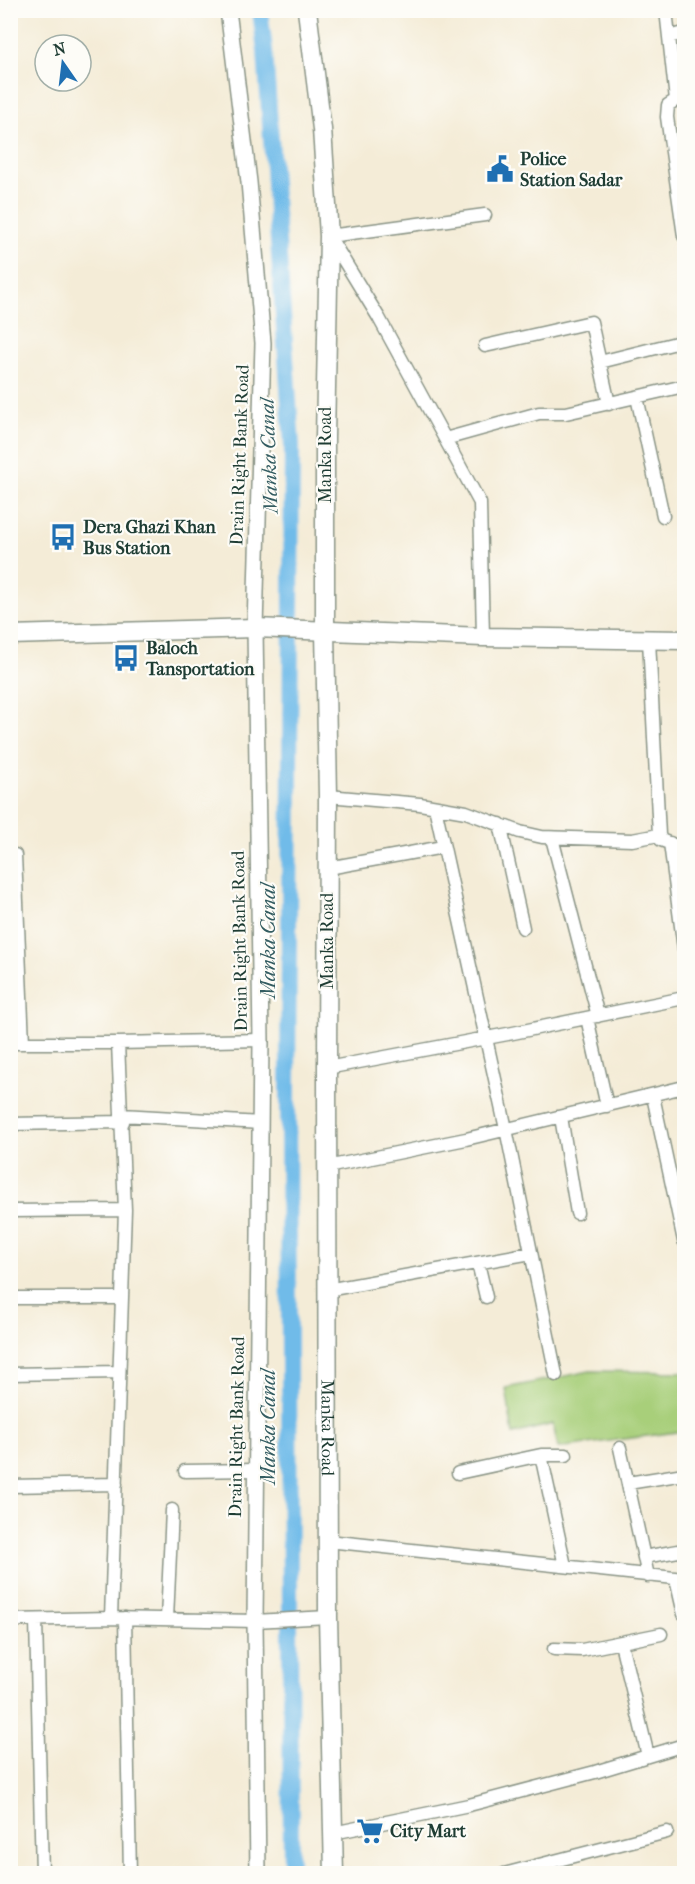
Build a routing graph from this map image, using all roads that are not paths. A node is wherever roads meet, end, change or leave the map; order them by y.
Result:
1 (228, 10) edge
2 (307, 10) edge
3 (666, 10) edge
4 (684, 33) edge
5 (669, 37) junction
6 (680, 99) edge
7 (485, 215) dead end
8 (329, 236) junction
9 (684, 236) edge
10 (684, 341) edge
11 (485, 346) dead end
12 (600, 362) junction
13 (683, 386) edge
14 (637, 397) junction
15 (684, 400) edge
16 (609, 404) junction
17 (445, 439) junction
18 (663, 516) dead end
19 (255, 628) junction
20 (325, 630) junction
21 (10, 634) edge
22 (483, 637) junction
23 (649, 640) junction
24 (684, 640) edge
25 (328, 796) junction
26 (435, 807) junction
27 (500, 824) junction
28 (659, 835) junction
29 (552, 838) junction
30 (669, 843) junction
31 (443, 847) junction
32 (684, 849) edge
33 (15, 855) dead end
34 (328, 868) junction
35 (682, 906) edge
36 (523, 928) dead end
37 (684, 949) edge
38 (684, 998) edge
39 (592, 1017) junction
40 (485, 1039) junction
41 (261, 1040) junction
42 (17, 1043) edge
43 (118, 1043) junction
44 (327, 1068) junction
45 (684, 1088) edge
46 (653, 1095) junction
47 (607, 1106) junction
48 (561, 1117) junction
49 (122, 1118) junction
50 (261, 1123) junction
51 (10, 1124) edge
52 (506, 1130) junction
53 (327, 1167) junction
54 (125, 1210) junction
55 (10, 1211) edge
56 (577, 1212) dead end
57 (684, 1233) edge
58 (531, 1253) junction
59 (478, 1263) junction
60 (327, 1290) junction
61 (486, 1297) dead end
62 (10, 1298) edge
63 (121, 1298) junction
64 (119, 1372) junction
65 (10, 1374) edge
66 (556, 1375) dead end
67 (620, 1448) dead end
68 (541, 1455) junction
69 (566, 1455) dead end
70 (185, 1470) dead end
71 (256, 1470) junction
72 (458, 1473) dead end
73 (684, 1474) edge
74 (116, 1484) junction
75 (628, 1484) junction
76 (10, 1485) edge
77 (172, 1510) dead end
78 (328, 1540) junction
79 (684, 1550) edge
80 (644, 1557) junction
81 (565, 1566) junction
82 (648, 1576) junction
83 (680, 1579) edge
84 (684, 1614) edge
85 (328, 1617) junction
86 (111, 1618) junction
87 (125, 1618) junction
88 (167, 1619) junction
89 (10, 1620) edge
90 (36, 1620) junction
91 (255, 1622) junction
92 (661, 1634) dead end
93 (621, 1643) junction
94 (554, 1649) dead end
95 (684, 1744) edge
96 (648, 1756) junction
97 (668, 1832) dead end
98 (333, 1833) junction
99 (42, 1874) edge
100 (130, 1874) edge
101 (258, 1874) edge
102 (334, 1874) edge
103 (504, 1874) edge

1 - 19 street, Drain Right Bank Road
2 - 8 main road, Manka Road
3 - 5 street
4 - 5 street
5 - 6 street
6 - 9 street
7 - 8 street
8 - 17 street
8 - 20 main road, Manka Road
10 - 12 street
11 - 12 street
12 - 16 street
13 - 14 street
13 - 15 street
14 - 16 street
14 - 18 street
16 - 17 street
17 - 22 street
19 - 20 main road
19 - 21 main road
19 - 41 street, Drain Right Bank Road
20 - 22 main road
20 - 25 main road, Manka Road
22 - 23 main road
23 - 24 main road
23 - 28 street
25 - 26 street
25 - 34 main road, Manka Road
26 - 27 street
26 - 31 street
27 - 29 street
27 - 36 street
28 - 29 street
28 - 30 street
29 - 39 street
30 - 32 street
30 - 35 street
31 - 34 street
31 - 40 street
33 - 42 street
34 - 44 main road, Manka Road
35 - 37 street
38 - 39 street
39 - 40 street
39 - 47 street
40 - 44 street
40 - 52 street
41 - 43 street
41 - 50 street, Drain Right Bank Road
42 - 43 street
43 - 49 street
44 - 53 main road, Manka Road
45 - 46 street
46 - 47 street
46 - 57 street
47 - 48 street
48 - 52 street
48 - 56 street
49 - 50 street
49 - 51 street
49 - 54 street
50 - 71 street, Drain Right Bank Road
52 - 53 street
52 - 58 street
53 - 60 main road, Manka Road
54 - 55 street
54 - 63 street
58 - 59 street
58 - 66 street
59 - 60 street
59 - 61 street
60 - 78 main road, Manka Road
62 - 63 street
63 - 64 street
64 - 65 street
64 - 74 street
67 - 75 street
68 - 69 street
68 - 72 street
68 - 81 street
70 - 71 street
71 - 91 street, Drain Right Bank Road
73 - 75 street
74 - 76 street
74 - 86 street
75 - 80 street
77 - 88 street
78 - 81 street
78 - 85 main road, Manka Road
79 - 80 street
80 - 82 street
81 - 82 street
82 - 83 street
83 - 84 street
85 - 91 street
85 - 98 main road, Manka Road
86 - 87 street
86 - 90 street
87 - 88 street
87 - 100 street
88 - 91 street
89 - 90 street
90 - 99 street
91 - 101 street, Drain Right Bank Road
92 - 93 street
93 - 94 street
93 - 96 street
95 - 96 street
96 - 98 street
97 - 103 street
98 - 102 main road, Manka Road

